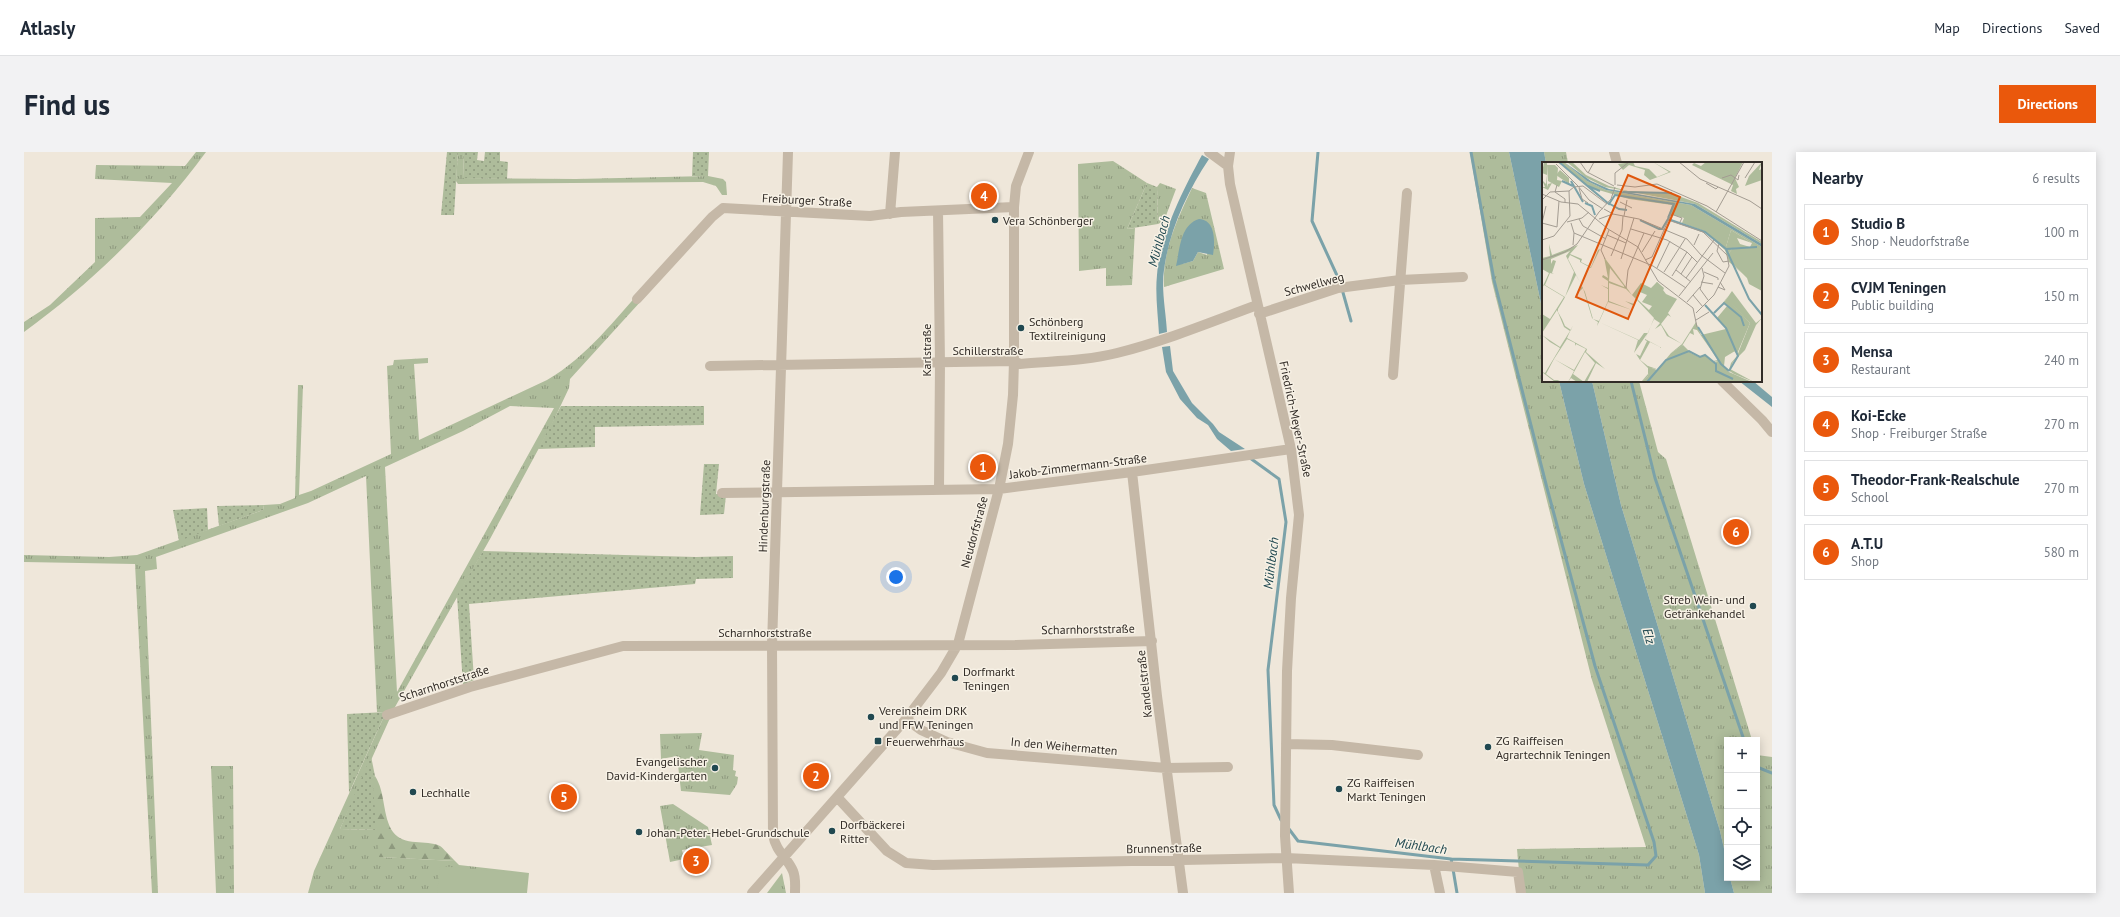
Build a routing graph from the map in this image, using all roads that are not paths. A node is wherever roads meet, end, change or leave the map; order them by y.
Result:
1 (788, 152) edge
2 (895, 152) edge
3 (1029, 152) edge
4 (1230, 152) edge
5 (1614, 152) edge
6 (1211, 153) edge
7 (1617, 162) edge
8 (1228, 166) junction
9 (1407, 193) dead end
10 (1014, 208) junction
11 (938, 211) junction
12 (786, 212) junction
13 (890, 214) junction
14 (1463, 277) dead end
15 (1400, 280) junction
16 (637, 299) dead end
17 (1258, 309) junction
18 (1014, 361) junction
19 (940, 363) junction
20 (781, 365) junction
21 (710, 366) dead end
22 (1394, 375) dead end
23 (1723, 382) edge
24 (1772, 432) edge
25 (1291, 449) junction
26 (1132, 472) junction
27 (939, 489) junction
28 (999, 489) junction
29 (778, 490) junction
30 (722, 492) dead end
31 (1152, 642) junction
32 (958, 644) junction
33 (772, 645) junction
34 (387, 715) dead end
35 (906, 719) junction
36 (1286, 744) junction
37 (1418, 755) dead end
38 (1228, 767) dead end
39 (1166, 768) junction
40 (837, 797) junction
41 (784, 857) junction
42 (1286, 858) junction
43 (1178, 861) junction
44 (1434, 865) junction
45 (752, 893) edge
46 (795, 893) edge
47 (1183, 893) edge
48 (1289, 893) edge
49 (1440, 893) edge
50 (1521, 893) edge

1 - 12 street, Hindenburgstraße
2 - 13 street
3 - 10 street, Neudorfstraße
4 - 8 street, Friedrich-Meyer-Straße
5 - 7 street
6 - 8 street
8 - 17 street, Friedrich-Meyer-Straße
9 - 15 street
10 - 11 street, Freiburger Straße
10 - 18 street, Neudorfstraße
11 - 13 street, Freiburger Straße
11 - 19 street, Karlstraße
12 - 13 street, Freiburger Straße
12 - 16 street, Freiburger Straße
12 - 20 street, Hindenburgstraße
14 - 15 street, Schwellweg
15 - 17 street, Schwellweg
15 - 22 street
17 - 18 street, Schillerstraße
17 - 25 street, Friedrich-Meyer-Straße
18 - 19 street, Schillerstraße
18 - 28 street, Neudorfstraße
19 - 20 street, Schillerstraße
19 - 27 street, Karlstraße
20 - 21 street, Schillerstraße
20 - 29 street, Hindenburgstraße
23 - 24 street
25 - 26 street, Jakob-Zimmermann-Straße
25 - 36 street, Friedrich-Meyer-Straße
26 - 28 street, Jakob-Zimmermann-Straße
26 - 31 street, Kandelstraße
27 - 28 street, Jakob-Zimmermann-Straße
27 - 29 street, Jakob-Zimmermann-Straße
28 - 32 street, Neudorfstraße
29 - 30 street, Jakob-Zimmermann-Straße
29 - 33 street, Hindenburgstraße
31 - 32 street, Scharnhorststraße
31 - 39 street, Kandelstraße
32 - 33 street, Scharnhorststraße
32 - 35 street, Neudorfstraße
33 - 34 street, Scharnhorststraße
33 - 41 street, Hindenburgstraße
35 - 39 street, In den Weihermatten
35 - 40 street, Neudorfstraße
36 - 37 street
36 - 42 street, Friedrich-Meyer-Straße
38 - 39 street, In den Weihermatten
39 - 43 street, Kandelstraße
40 - 41 street, Neudorfstraße
40 - 43 street, Brunnenstraße
41 - 45 street, Neudorfstraße
41 - 46 street, Hindenburgstraße
42 - 43 street, Brunnenstraße
42 - 44 street, Brunnenstraße
42 - 48 street, Friedrich-Meyer-Straße
43 - 47 street, Kandelstraße
44 - 49 street
44 - 50 street, Brunnenstraße

